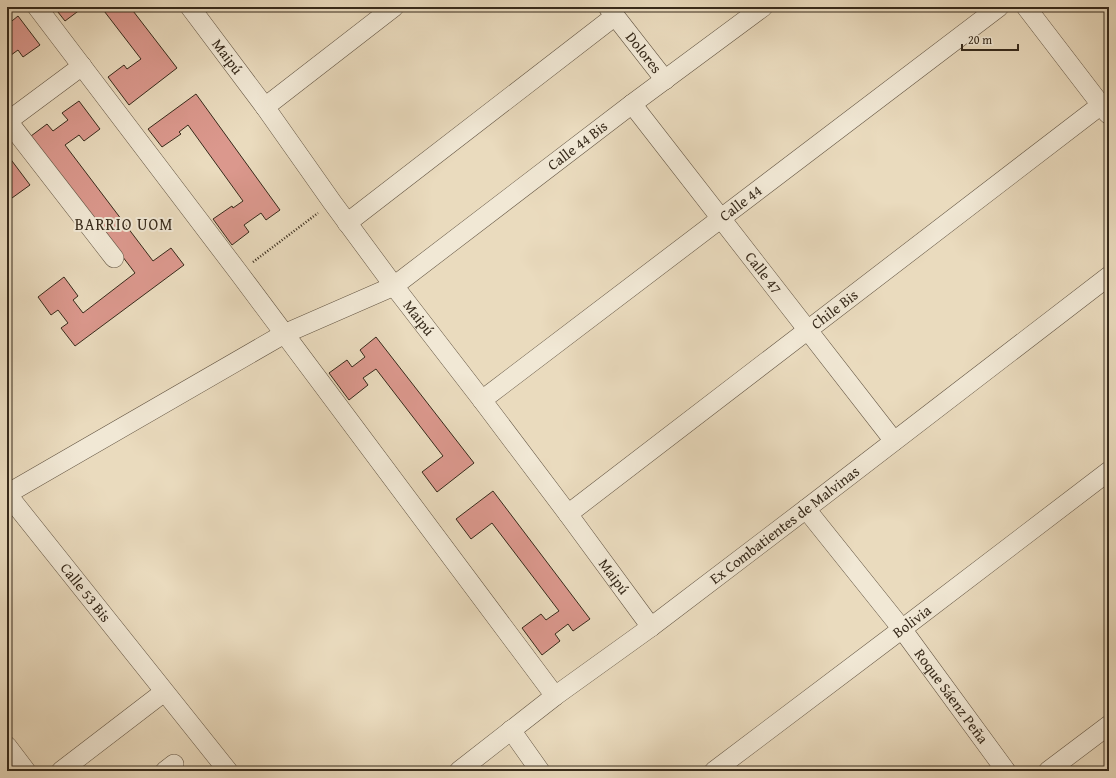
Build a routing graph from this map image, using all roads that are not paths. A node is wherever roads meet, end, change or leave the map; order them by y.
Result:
1 (37, 7) edge
2 (190, 7) edge
3 (394, 7) edge
4 (763, 7) edge
5 (1000, 7) edge
6 (1026, 7) edge
7 (611, 12) edge
8 (82, 66) junction
9 (665, 80) junction
10 (632, 104) junction
11 (265, 107) junction
12 (1105, 110) edge
13 (7, 121) edge
14 (720, 218) junction
15 (347, 223) junction
16 (114, 258) dead end
17 (1109, 276) edge
18 (394, 286) junction
19 (807, 330) junction
20 (284, 334) junction
21 (482, 400) junction
22 (894, 441) junction
23 (1109, 471) edge
24 (7, 494) edge
25 (806, 509) junction
26 (568, 514) junction
27 (651, 627) junction
28 (902, 629) junction
29 (164, 692) junction
30 (555, 696) junction
31 (1109, 725) edge
32 (510, 730) junction
33 (7, 746) edge
34 (26, 771) edge
35 (61, 771) edge
36 (228, 771) edge
37 (459, 771) edge
38 (540, 771) edge
39 (714, 771) edge
40 (1006, 771) edge
41 (1048, 771) edge

1 - 8 street
2 - 11 street, Maipú
3 - 11 street
4 - 9 street, Calle 44 Bis
5 - 14 street, Calle 44
6 - 12 street
7 - 9 street, Dolores
7 - 15 street
8 - 13 street
8 - 20 street
9 - 10 street, Calle 44 Bis
10 - 14 street, Calle 47
10 - 18 street, Calle 44 Bis
11 - 15 street, Maipú
12 - 19 street, Chile Bis
13 - 16 street
14 - 19 street, Calle 47
14 - 21 street, Calle 44
15 - 18 street, Maipú
17 - 22 street, Ex Combatientes de Malvinas
18 - 20 street, Calle 44 Bis
18 - 21 street, Maipú
19 - 22 street, Calle 47
19 - 26 street, Chile Bis
20 - 24 street, Calle 44 Bis
20 - 30 street
21 - 26 street, Maipú
22 - 25 street, Ex Combatientes de Malvinas
23 - 28 street, Bolivia
24 - 29 street, Calle 53 Bis
25 - 27 street, Ex Combatientes de Malvinas
25 - 28 street, Roque Sáenz Peña
26 - 27 street, Maipú
27 - 30 street, Ex Combatientes de Malvinas
28 - 39 street, Bolivia
28 - 40 street, Roque Sáenz Peña
29 - 35 street
29 - 36 street, Calle 53 Bis
30 - 32 street, Ex Combatientes de Malvinas
31 - 41 street
32 - 37 street, Ex Combatientes de Malvinas
32 - 38 street
33 - 34 street

